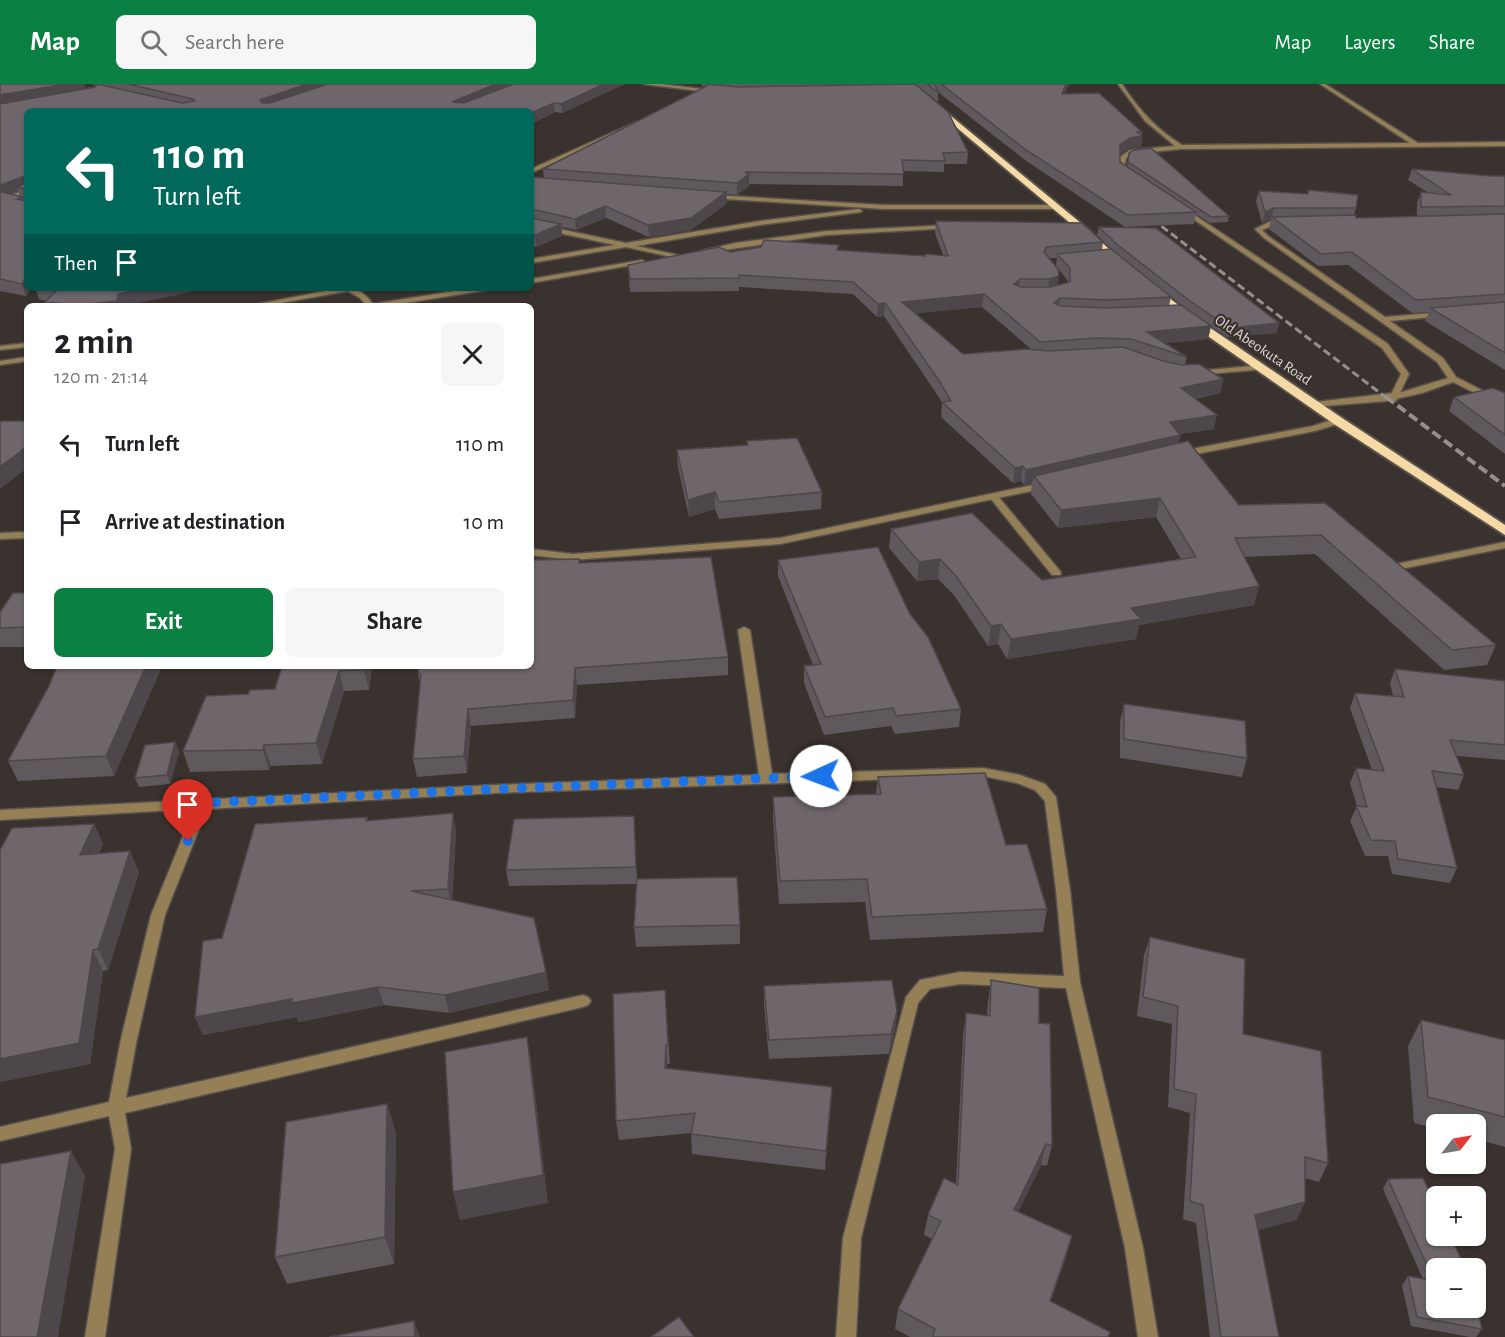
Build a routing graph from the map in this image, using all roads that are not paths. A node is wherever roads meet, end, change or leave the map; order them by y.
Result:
1 (645, 84) edge
2 (1120, 84) edge
3 (1322, 84) edge
4 (699, 90) junction
5 (911, 90) edge
6 (719, 91) edge
7 (690, 95) edge
8 (644, 121) edge
9 (1505, 144) edge
10 (1417, 145) junction
11 (1182, 147) junction
12 (534, 170) edge
13 (1139, 181) edge
14 (24, 192) edge
15 (706, 197) edge
16 (3, 200) edge
17 (16, 202) edge
18 (1174, 204) edge
19 (884, 207) junction
20 (1056, 207) junction
21 (1294, 224) edge
22 (534, 226) edge
23 (964, 227) edge
24 (633, 245) junction
25 (699, 252) edge
26 (687, 254) edge
27 (676, 256) junction
28 (534, 261) edge
29 (1128, 270) edge
30 (534, 280) edge
31 (1143, 282) edge
32 (334, 291) edge
33 (355, 291) edge
34 (468, 291) edge
35 (268, 303) edge
36 (369, 303) edge
37 (391, 303) edge
38 (1183, 314) junction
39 (1448, 314) edge
40 (1166, 315) edge
41 (1381, 320) junction
42 (24, 345) edge
43 (0, 348) edge
44 (24, 359) edge
45 (0, 363) edge
46 (1262, 367) junction
47 (1191, 374) edge
48 (1453, 379) junction
49 (1393, 399) junction
50 (1316, 405) junction
51 (1505, 405) edge
52 (1338, 421) junction
53 (1168, 457) edge
54 (1053, 483) edge
55 (994, 497) junction
56 (1505, 531) edge
57 (24, 535) edge
58 (0, 536) edge
59 (1505, 545) edge
60 (534, 552) edge
61 (1385, 569) edge
62 (1056, 573) dead end
63 (744, 630) dead end
64 (766, 778) junction
65 (203, 803) junction
66 (0, 815) edge
67 (1072, 982) junction
68 (583, 1001) dead end
69 (116, 1106) junction
70 (0, 1134) edge
71 (95, 1337) edge
72 (846, 1337) edge
73 (1148, 1337) edge

1 - 4 street
2 - 11 street
3 - 10 street
4 - 6 street
4 - 7 street
5 - 20 highway
8 - 12 street
9 - 10 street
10 - 11 street
11 - 13 street
14 - 16 street
15 - 19 street
16 - 17 street
18 - 49 street
19 - 20 street
19 - 24 street
20 - 29 highway
21 - 41 street
22 - 24 street
23 - 25 street
24 - 27 street
24 - 28 street
26 - 27 street
27 - 30 street
31 - 38 highway, Old Abeokuta Road
32 - 35 street
33 - 36 street
34 - 37 street
38 - 40 street
38 - 46 highway, Old Abeokuta Road
39 - 41 street
41 - 48 street
42 - 43 street
44 - 45 street
46 - 47 street
46 - 50 highway, Old Abeokuta Road
48 - 49 street
48 - 51 street
49 - 50 street
50 - 52 highway, Old Abeokuta Road
52 - 53 street
52 - 56 highway, Old Abeokuta Road
54 - 55 street
55 - 60 street
55 - 62 street
57 - 58 street
59 - 61 street
63 - 64 street
64 - 65 street
64 - 67 street
65 - 66 street
65 - 69 street
67 - 72 street
67 - 73 street
68 - 69 street
69 - 70 street
69 - 71 street

